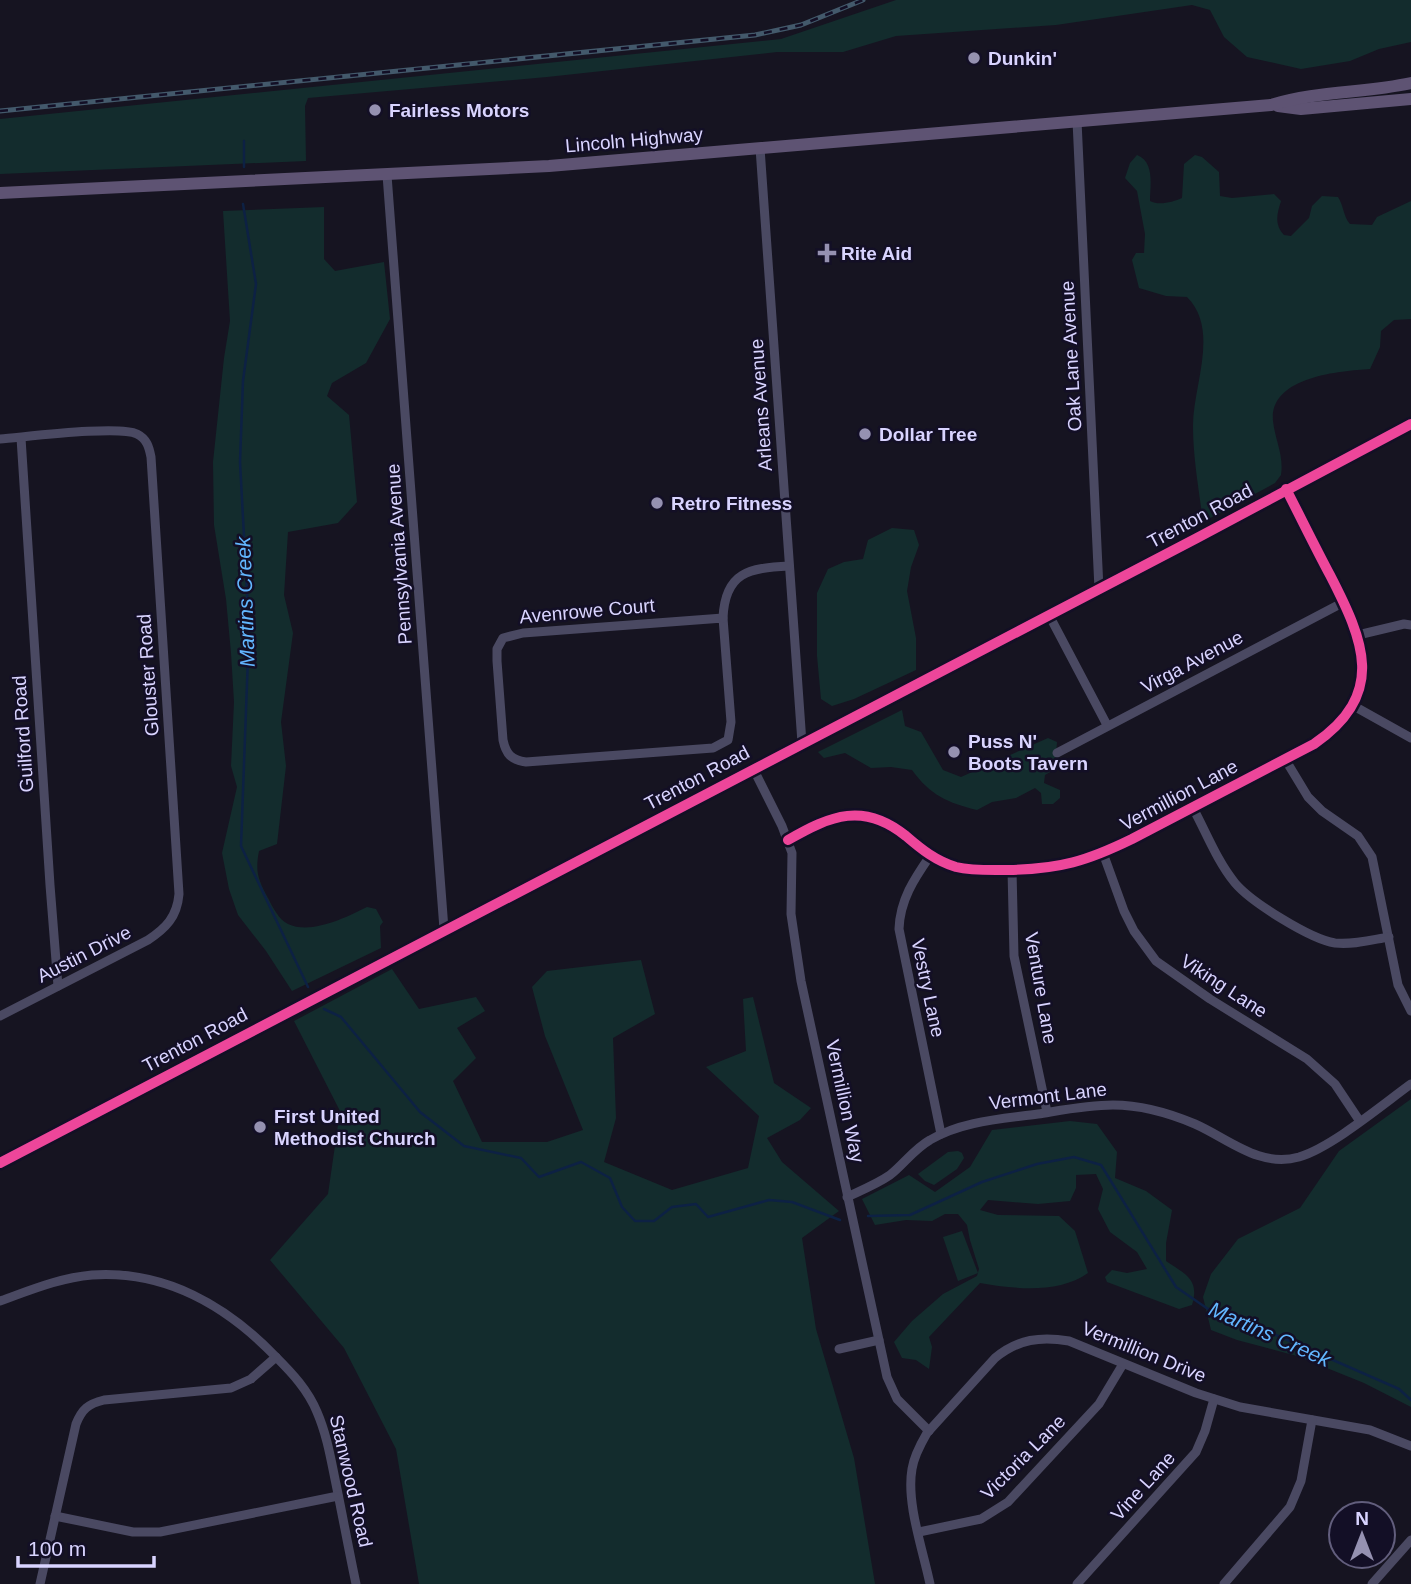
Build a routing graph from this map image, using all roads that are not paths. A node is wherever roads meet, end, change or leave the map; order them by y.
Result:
1 (1411, 83) edge
2 (1411, 99) edge
3 (1271, 105) junction
4 (1077, 121) junction
5 (760, 148) junction
6 (387, 175) junction
7 (0, 193) edge
8 (1411, 424) edge
9 (21, 438) junction
10 (0, 439) edge
11 (1286, 489) junction
12 (789, 566) junction
13 (1099, 589) junction
14 (1344, 602) junction
15 (1049, 615) junction
16 (723, 618) junction
17 (1411, 625) edge
18 (1358, 635) junction
19 (1352, 705) junction
20 (1107, 725) junction
21 (1411, 738) edge
22 (802, 743) junction
23 (1057, 752) dead end
24 (1285, 759) junction
25 (753, 768) junction
26 (1193, 807) junction
27 (788, 840) junction
28 (1103, 853) junction
29 (930, 856) junction
30 (1012, 870) junction
31 (175, 913) joint
32 (444, 929) junction
33 (1389, 937) junction
34 (58, 986) junction
35 (1411, 1011) edge
36 (0, 1016) edge
37 (1411, 1084) edge
38 (1047, 1112) junction
39 (1359, 1120) junction
40 (941, 1134) junction
41 (0, 1163) edge
42 (847, 1197) junction
43 (0, 1301) edge
44 (879, 1340) junction
45 (839, 1349) dead end
46 (276, 1357) junction
47 (1123, 1364) junction
48 (1214, 1399) junction
49 (1312, 1420) junction
50 (929, 1431) junction
51 (1411, 1446) edge
52 (338, 1496) junction
53 (55, 1516) junction
54 (919, 1532) junction
55 (1411, 1541) edge
56 (40, 1584) edge
57 (356, 1584) edge
58 (930, 1584) edge
59 (1077, 1584) edge
60 (1224, 1584) edge
61 (1372, 1584) edge

1 - 3 main road, Lincoln Highway
2 - 3 main road, Lincoln Highway
3 - 4 main road, Lincoln Highway
4 - 5 main road, Lincoln Highway
4 - 13 street, Oak Lane Avenue
5 - 6 main road, Lincoln Highway
5 - 12 street, Arleans Avenue
6 - 7 main road, Lincoln Highway
6 - 32 street, Pennsylvania Avenue
8 - 11 main road, Trenton Road
9 - 10 street
9 - 31 street, Glouster Road
9 - 34 street, Guilford Road
11 - 13 main road, Trenton Road
11 - 14 street, Vermillion Lane
12 - 16 street
12 - 22 street, Arleans Avenue
13 - 15 main road, Trenton Road
14 - 18 street, Vermillion Lane
14 - 20 street, Virga Avenue
15 - 20 street
15 - 22 main road, Trenton Road
16 - 16 street, Avenrowe Court
17 - 18 street
18 - 19 street, Vermillion Lane
19 - 21 street
19 - 24 street, Vermillion Lane
20 - 23 street, Virga Avenue
22 - 25 main road, Trenton Road
24 - 26 street, Vermillion Lane
24 - 33 street
25 - 27 street, Vermillion Way
25 - 32 main road, Trenton Road
26 - 28 street, Vermillion Lane
26 - 33 street
27 - 29 street, Vermillion Lane
27 - 42 street, Vermillion Way
28 - 30 street, Vermillion Lane
28 - 39 street, Viking Lane
29 - 30 street, Vermillion Lane
29 - 40 street, Vestry Lane
30 - 38 street, Venture Lane
31 - 34 street, Austin Drive
32 - 41 main road, Trenton Road
33 - 35 street
34 - 36 street, Austin Drive
37 - 39 street, Vermont Lane
38 - 39 street, Vermont Lane
38 - 40 street, Vermont Lane
40 - 42 street, Vermont Lane
42 - 44 street, Vermillion Way
43 - 46 street, Stanwood Road
44 - 45 street
44 - 50 street, Vermillion Way
46 - 52 street, Stanwood Road
46 - 53 street
47 - 48 street, Vermillion Drive
47 - 50 street, Vermillion Drive
47 - 54 street, Victoria Lane
48 - 49 street, Vermillion Drive
48 - 59 street, Vine Lane
49 - 51 street, Vermillion Drive
49 - 60 street
50 - 54 street, Vermillion Drive
52 - 53 street
52 - 57 street, Stanwood Road
53 - 56 street
54 - 58 street, Vermillion Drive
55 - 61 street

